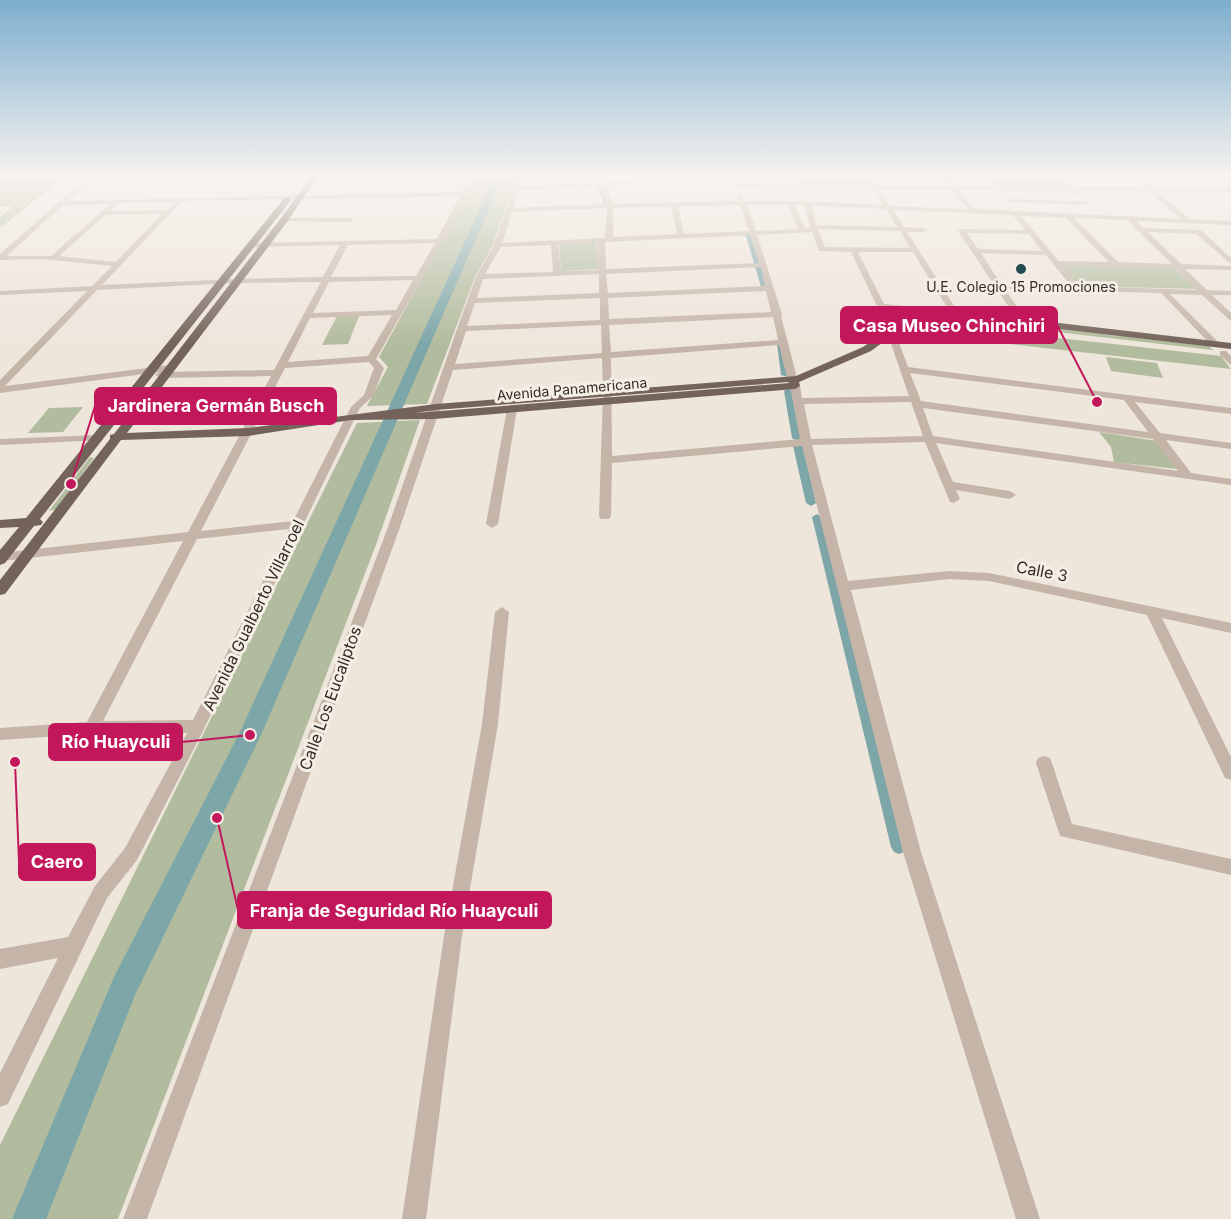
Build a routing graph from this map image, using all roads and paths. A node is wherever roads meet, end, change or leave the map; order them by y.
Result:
1 (752, 232) edge
2 (29, 233) edge
3 (82, 233) edge
4 (147, 233) edge
5 (261, 233) edge
6 (274, 233) edge
7 (443, 233) edge
8 (502, 233) edge
9 (606, 233) edge
10 (680, 233) edge
11 (739, 233) edge
12 (816, 233) edge
13 (905, 233) edge
14 (963, 233) edge
15 (1032, 233) edge
16 (1085, 233) edge
17 (1144, 233) edge
18 (1199, 233) edge
19 (681, 237) junction
20 (605, 240) junction
21 (439, 241) junction
22 (554, 242) junction
23 (345, 243) junction
24 (250, 245) junction
25 (265, 245) junction
26 (498, 245) junction
27 (853, 249) junction
28 (916, 250) junction
29 (977, 251) junction
30 (1048, 253) junction
31 (0, 258) edge
32 (52, 259) junction
33 (1231, 262) edge
34 (1056, 263) junction
35 (116, 264) junction
36 (764, 265) junction
37 (1116, 265) junction
38 (1177, 266) junction
39 (1231, 268) edge
40 (604, 271) junction
41 (557, 273) junction
42 (480, 277) junction
43 (417, 278) junction
44 (326, 279) junction
45 (236, 281) junction
46 (221, 282) junction
47 (1000, 286) junction
48 (771, 288) junction
49 (1077, 288) junction
50 (93, 289) junction
51 (1163, 291) junction
52 (1204, 292) junction
53 (0, 293) edge
54 (1231, 293) edge
55 (606, 296) junction
56 (472, 301) junction
57 (396, 312) junction
58 (778, 314) junction
59 (951, 314) junction
60 (306, 316) junction
61 (1231, 318) edge
62 (1024, 323) junction
63 (605, 324) junction
64 (461, 329) junction
65 (891, 332) junction
66 (782, 342) junction
67 (1215, 344) junction
68 (1228, 351) edge
69 (606, 356) junction
70 (371, 359) junction
71 (1231, 362) edge
72 (450, 367) junction
73 (278, 369) junction
74 (906, 370) junction
75 (169, 371) junction
76 (151, 372) junction
77 (793, 382) junction
78 (0, 386) edge
79 (0, 390) edge
80 (608, 397) junction
81 (1127, 398) junction
82 (798, 401) junction
83 (917, 402) junction
84 (512, 409) junction
85 (435, 411) junction
86 (1231, 411) edge
87 (351, 417) junction
88 (248, 432) junction
89 (118, 437) junction
90 (1158, 437) junction
91 (99, 438) junction
92 (929, 439) junction
93 (0, 442) edge
94 (806, 442) junction
95 (1231, 446) edge
96 (606, 460) junction
97 (1188, 476) junction
98 (1231, 482) edge
99 (947, 485) junction
100 (1010, 495) dead end
101 (954, 499) dead end
102 (605, 516) dead end
103 (53, 521) junction
104 (31, 522) junction
105 (0, 524) edge
106 (299, 524) junction
107 (492, 524) dead end
108 (192, 536) junction
109 (29, 555) junction
110 (1, 559) edge
111 (843, 586) junction
112 (0, 590) edge
113 (1151, 610) junction
114 (502, 612) dead end
115 (1231, 628) edge
116 (198, 726) junction
117 (92, 728) junction
118 (0, 734) edge
119 (1044, 763) dead end
120 (1231, 774) edge
121 (1231, 867) edge
122 (74, 946) junction
123 (0, 959) edge
124 (0, 1096) edge
125 (135, 1219) edge
126 (414, 1219) edge
127 (1028, 1219) edge

1 - 36 street
2 - 31 street
3 - 32 street
4 - 35 street
5 - 24 main road
6 - 25 main road
7 - 21 street
8 - 26 street, Calle Los Eucaliptos
9 - 20 street
10 - 19 street
11 - 19 street
12 - 27 street
13 - 28 street
14 - 29 street
15 - 30 street
16 - 37 street
17 - 38 street
18 - 33 street
19 - 20 street
20 - 22 street
20 - 40 street
21 - 23 street
21 - 43 street
22 - 26 street
22 - 41 street
23 - 25 street
23 - 44 street
24 - 25 street
24 - 46 main road
25 - 45 main road
26 - 42 street, Calle Los Eucaliptos
27 - 28 street
27 - 59 street, Avenida Panamericana
28 - 59 street
29 - 30 street
29 - 47 street
30 - 34 street
31 - 32 street
32 - 35 street
34 - 37 street
34 - 49 street
35 - 50 street
36 - 40 street
36 - 48 street
37 - 38 street
38 - 39 street
38 - 52 street
40 - 41 street
40 - 55 street
41 - 42 street
42 - 56 street, Calle Los Eucaliptos
43 - 44 street
43 - 57 street
44 - 45 street
44 - 60 street
45 - 46 street
45 - 75 main road
46 - 50 street
46 - 76 main road
47 - 49 street
47 - 62 street
48 - 55 street
48 - 58 street
49 - 51 street
50 - 53 street
50 - 78 street
51 - 52 street
51 - 67 street
52 - 54 street
52 - 61 street
55 - 56 street
55 - 63 street
56 - 64 street, Calle Los Eucaliptos
57 - 60 street
57 - 70 street
58 - 63 street
58 - 66 street
59 - 62 main road, Avenida Panamericana
59 - 65 main road, Avenida Panamericana
60 - 73 street
62 - 67 main road, Avenida Panamericana
63 - 64 street
63 - 69 street
64 - 72 street, Calle Los Eucaliptos
65 - 74 street
65 - 77 main road, Avenida Panamericana
66 - 69 street
66 - 77 street
67 - 68 main road
68 - 71 street
69 - 72 street
69 - 80 street
70 - 73 street
70 - 87 street, Avenida Gualberto Villarroel
72 - 85 street, Calle Los Eucaliptos
73 - 75 street
73 - 88 street
74 - 81 street
74 - 83 street
75 - 76 street
75 - 89 main road
76 - 79 street
76 - 91 main road
77 - 80 main road, Avenida Panamericana
77 - 82 street
80 - 84 main road, Avenida Panamericana
80 - 85 main road, Avenida Panamericana
80 - 96 street
81 - 86 street
81 - 90 street
82 - 83 street
82 - 94 street
83 - 90 street
83 - 92 street
84 - 85 main road, Avenida Panamericana
84 - 107 street
85 - 87 main road, Avenida Panamericana
85 - 125 street, Calle Los Eucaliptos
87 - 88 main road, Avenida Panamericana
87 - 106 street, Avenida Gualberto Villarroel
88 - 89 main road, Avenida Panamericana
88 - 108 street
89 - 91 main road, Avenida Panamericana
89 - 103 main road
90 - 95 street
90 - 97 street
91 - 93 street, Avenida Panamericana
91 - 104 main road
92 - 94 street
92 - 97 street
92 - 99 street
94 - 96 street
94 - 111 street
96 - 102 street
97 - 98 street
99 - 100 street
99 - 101 street
103 - 104 main road
103 - 109 main road
104 - 105 main road
104 - 110 main road
106 - 108 street
106 - 116 street, Avenida Gualberto Villarroel
108 - 109 street
108 - 117 street
109 - 110 street
109 - 112 main road
111 - 113 street, Calle 3
111 - 127 street
113 - 115 street, Calle 3
113 - 120 street
114 - 126 street
116 - 117 street
116 - 122 street, Avenida Gualberto Villarroel
117 - 118 street
119 - 121 street
122 - 123 street
122 - 124 street, Avenida Gualberto Villarroel

